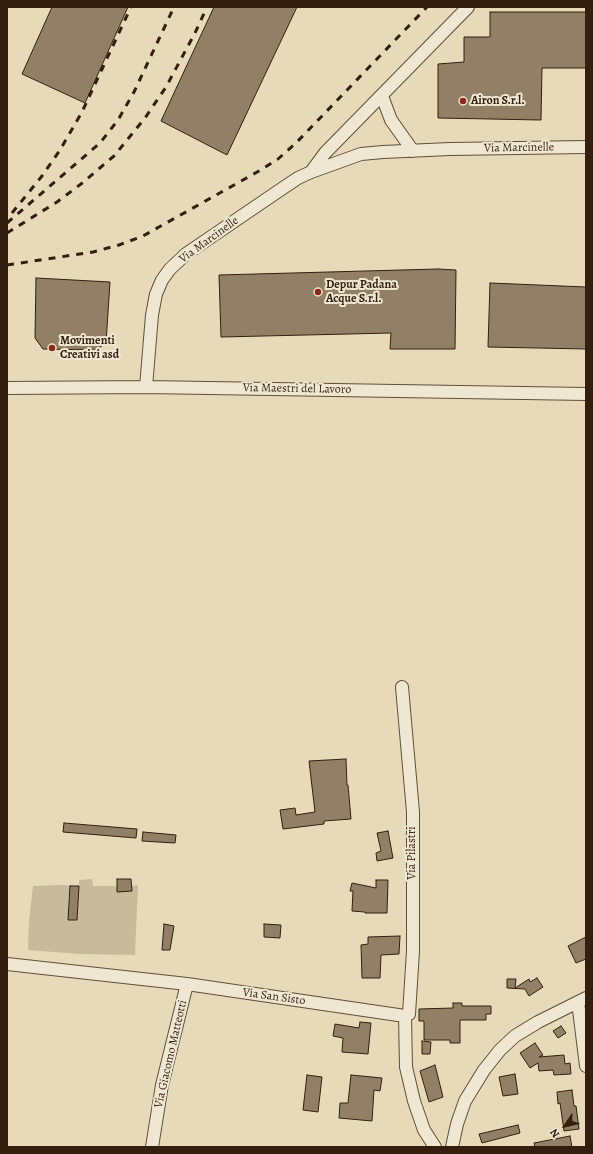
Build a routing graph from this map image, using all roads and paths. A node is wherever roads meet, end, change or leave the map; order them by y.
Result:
1 (468, 7) edge
2 (382, 96) junction
3 (586, 147) edge
4 (413, 151) junction
5 (311, 172) junction
6 (146, 387) junction
7 (7, 388) edge
8 (586, 394) edge
9 (402, 687) dead end
10 (7, 964) edge
11 (187, 984) junction
12 (582, 1000) edge
13 (405, 1016) junction
14 (586, 1066) edge
15 (152, 1147) edge
16 (435, 1147) edge
17 (452, 1147) edge

1 - 2 street, Via Marcinelle
2 - 4 street
2 - 5 street, Via Marcinelle
3 - 4 street, Via Marcinelle
4 - 5 street, Via Marcinelle
5 - 6 street, Via Marcinelle
6 - 7 street, Via Maestri del Lavoro
6 - 8 street, Via Maestri del Lavoro
9 - 13 street, Via Pilastri
10 - 11 street, Via San Sisto
11 - 13 street, Via San Sisto
11 - 15 street, Via Giacomo Matteotti
12 - 14 street
12 - 17 street
13 - 16 street

